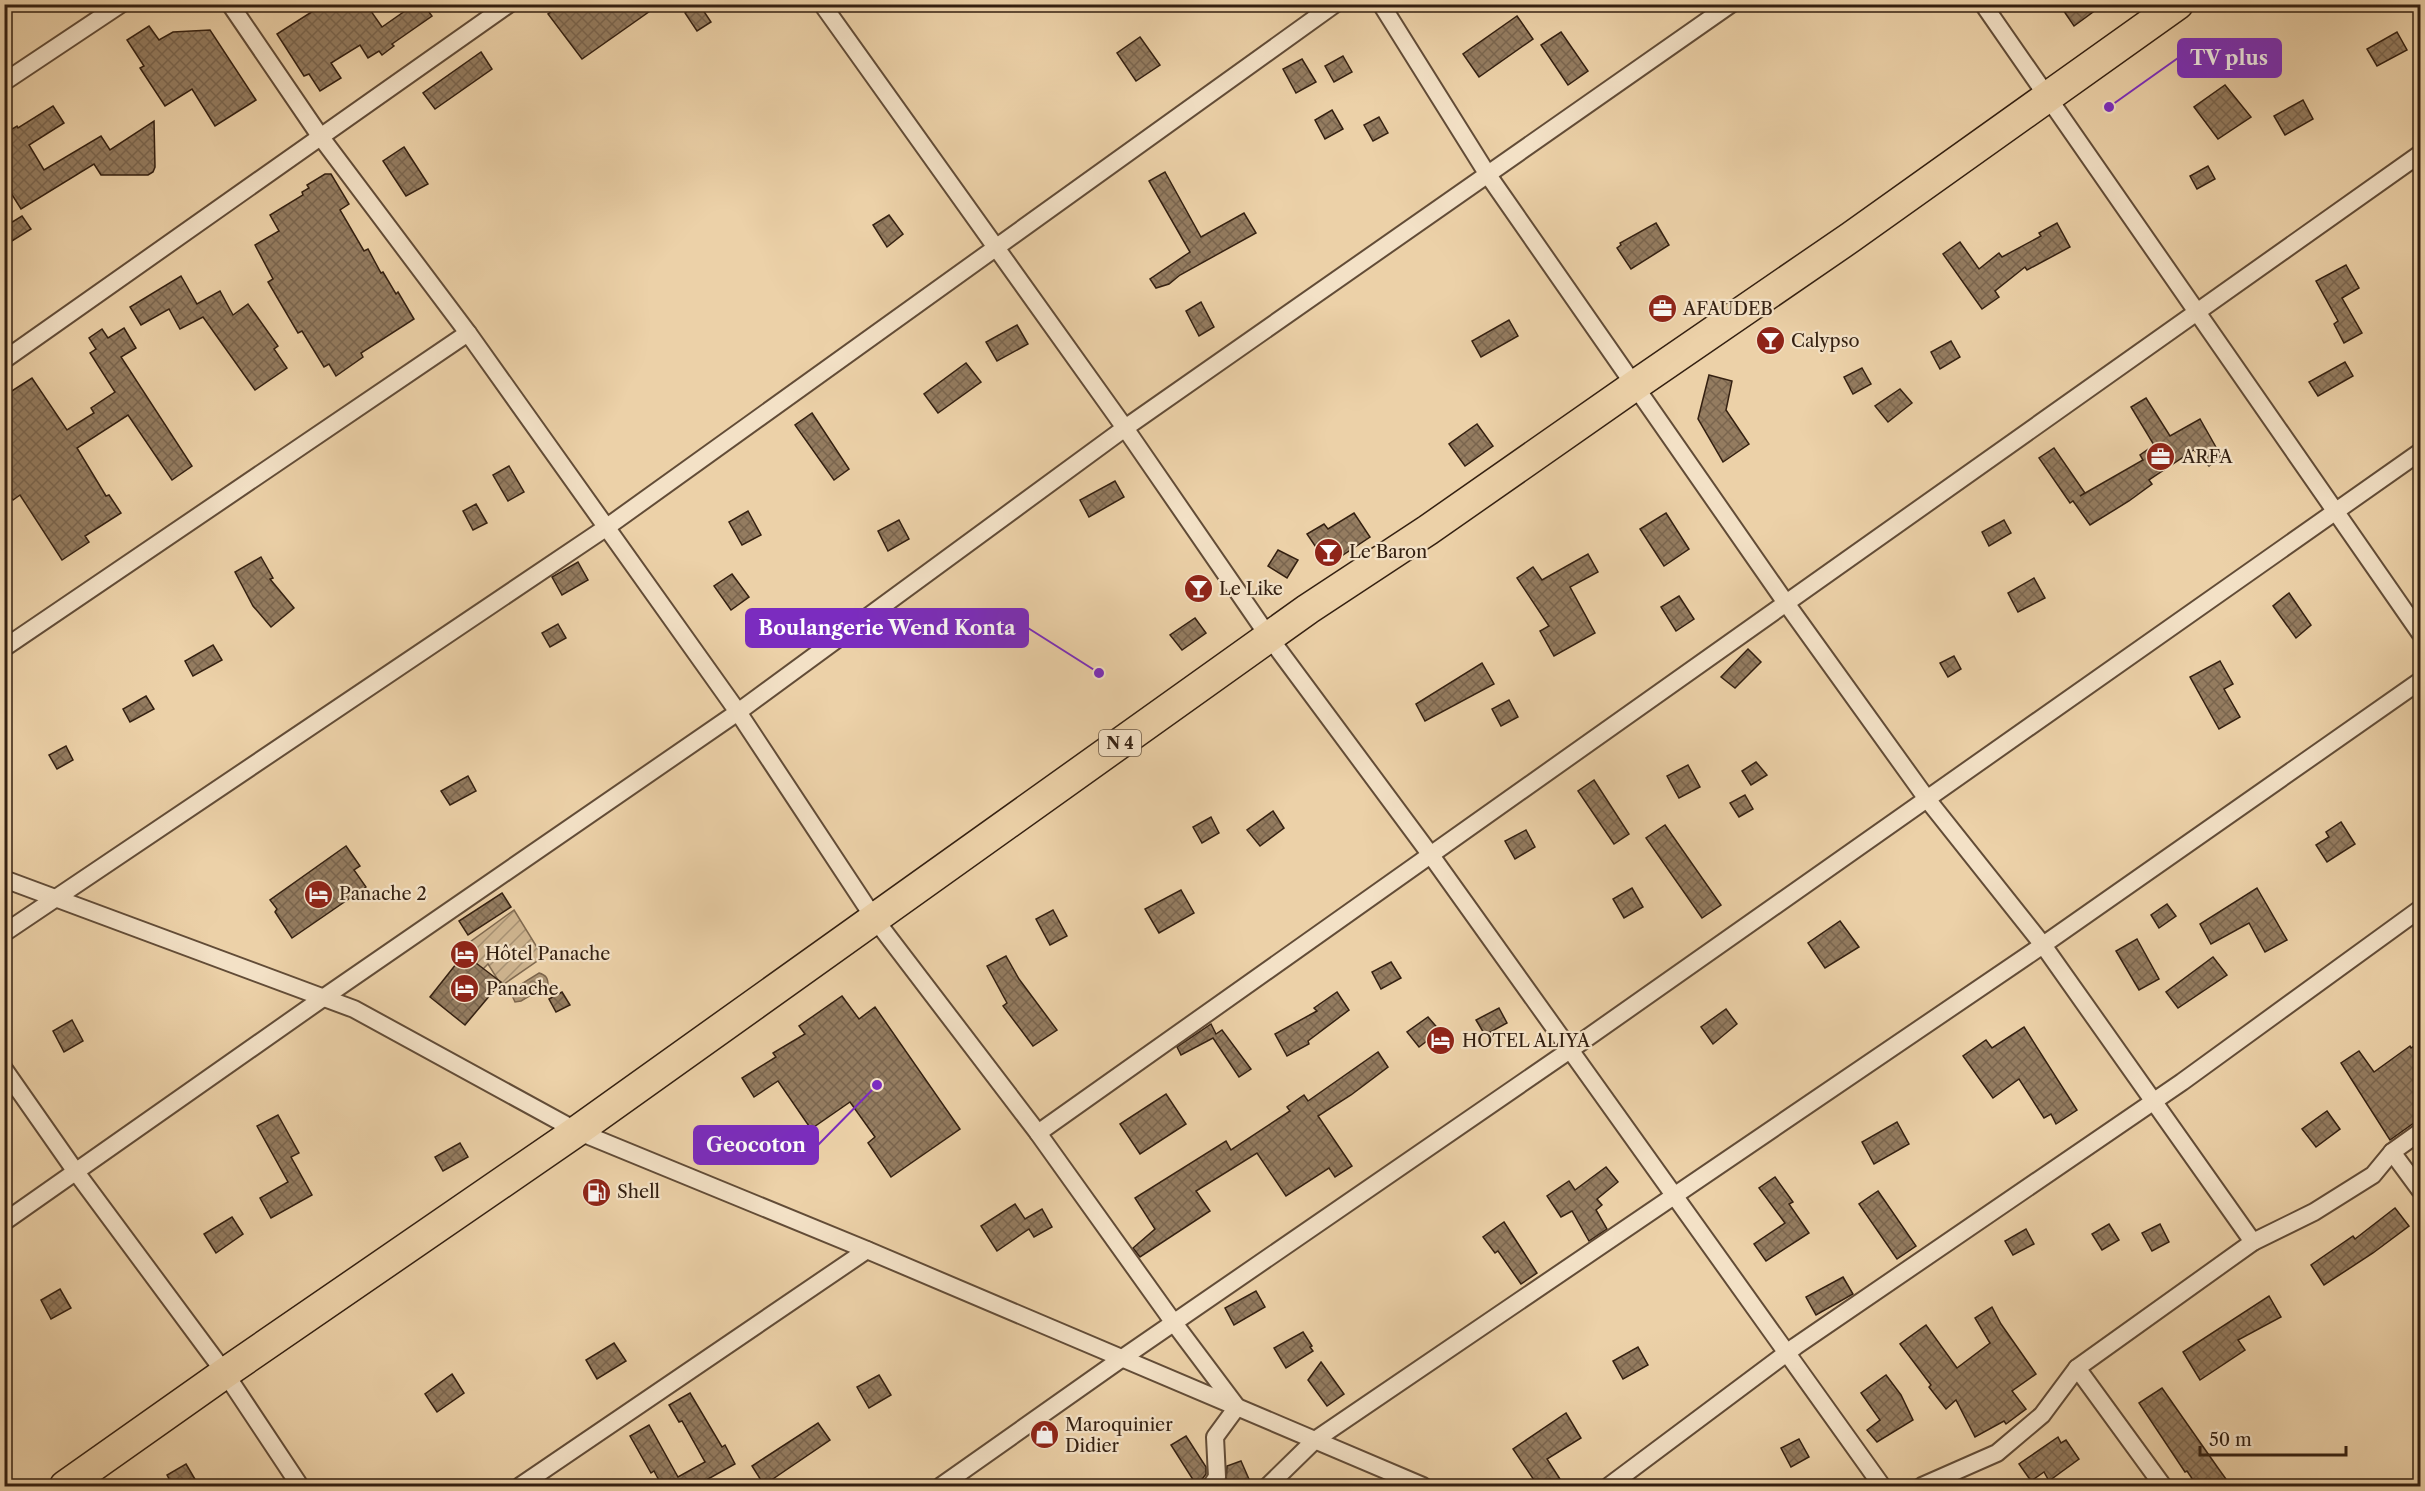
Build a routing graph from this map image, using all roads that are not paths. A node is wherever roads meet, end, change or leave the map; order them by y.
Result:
1 (122, 4) edge
2 (230, 4) edge
3 (509, 4) edge
4 (822, 4) edge
5 (1335, 4) edge
6 (1382, 4) edge
7 (1731, 4) edge
8 (1983, 4) edge
9 (2178, 4) edge
10 (4, 82) edge
11 (2049, 98) junction
12 (320, 136) junction
13 (2421, 154) edge
14 (1488, 175) junction
15 (996, 248) junction
16 (2197, 311) junction
17 (468, 333) junction
18 (4, 360) edge
19 (1634, 386) junction
20 (1125, 428) junction
21 (2421, 452) edge
22 (2336, 511) junction
23 (607, 527) junction
24 (1786, 603) junction
25 (2421, 633) edge
26 (1269, 637) junction
27 (4, 648) edge
28 (2421, 681) edge
29 (738, 712) junction
30 (1927, 800) junction
31 (1430, 854) junction
32 (4, 879) edge
33 (56, 898) junction
34 (2421, 909) edge
35 (874, 918) junction
36 (4, 933) edge
37 (2043, 945) junction
38 (323, 998) junction
39 (1570, 1050) junction
40 (4, 1069) edge
41 (2154, 1102) junction
42 (577, 1131) junction
43 (2421, 1132) edge
44 (1038, 1133) junction
45 (2392, 1152) junction
46 (76, 1172) junction
47 (2421, 1190) edge
48 (1674, 1196) junction
49 (4, 1222) edge
50 (2253, 1242) junction
51 (867, 1250) junction
52 (1174, 1323) junction
53 (1787, 1353) junction
54 (1121, 1359) junction
55 (2077, 1368) junction
56 (225, 1373) junction
57 (1237, 1407) junction
58 (1315, 1440) junction
59 (65, 1486) edge
60 (300, 1486) edge
61 (520, 1486) edge
62 (941, 1486) edge
63 (1211, 1486) edge
64 (1268, 1486) edge
65 (1423, 1486) edge
66 (1609, 1486) edge
67 (1882, 1486) edge
68 (1922, 1486) edge
69 (2163, 1486) edge

1 - 10 street
2 - 12 street
3 - 12 street
4 - 15 street
5 - 15 street
6 - 14 street
7 - 14 street
8 - 11 street
9 - 11 highway, N 4
11 - 16 street
11 - 19 highway, N 4
12 - 17 street
12 - 18 street
13 - 16 street
14 - 19 street
14 - 20 street
15 - 20 street
15 - 23 street
16 - 22 street
16 - 24 street
17 - 23 street
17 - 27 street
19 - 24 street
19 - 26 highway, N 4
20 - 26 street
20 - 29 street
21 - 22 street
22 - 25 street
22 - 30 street
23 - 29 street
23 - 33 street
24 - 30 street
24 - 31 street
26 - 31 street
26 - 35 highway, N 4
28 - 37 street
29 - 35 street
29 - 38 street
30 - 37 street
30 - 39 street
31 - 39 street
31 - 44 street
32 - 33 street
33 - 36 street
33 - 38 street
34 - 41 street
35 - 42 highway, N 4
35 - 44 street
37 - 41 street
37 - 48 street
38 - 42 street
38 - 46 street
39 - 48 street
39 - 52 street
40 - 46 street
41 - 50 street
41 - 53 street
42 - 51 street
42 - 56 highway, N 4
43 - 45 street
44 - 52 street
45 - 47 street
45 - 50 street
46 - 49 street
46 - 56 street
48 - 53 street
48 - 58 street
50 - 55 street
51 - 54 street
51 - 61 street
52 - 54 street
52 - 57 street
53 - 66 street
53 - 67 street
54 - 57 street
54 - 62 street
55 - 68 street
55 - 69 street
56 - 59 highway, N 4
56 - 60 street
57 - 58 street
57 - 63 street
58 - 64 street
58 - 65 street

